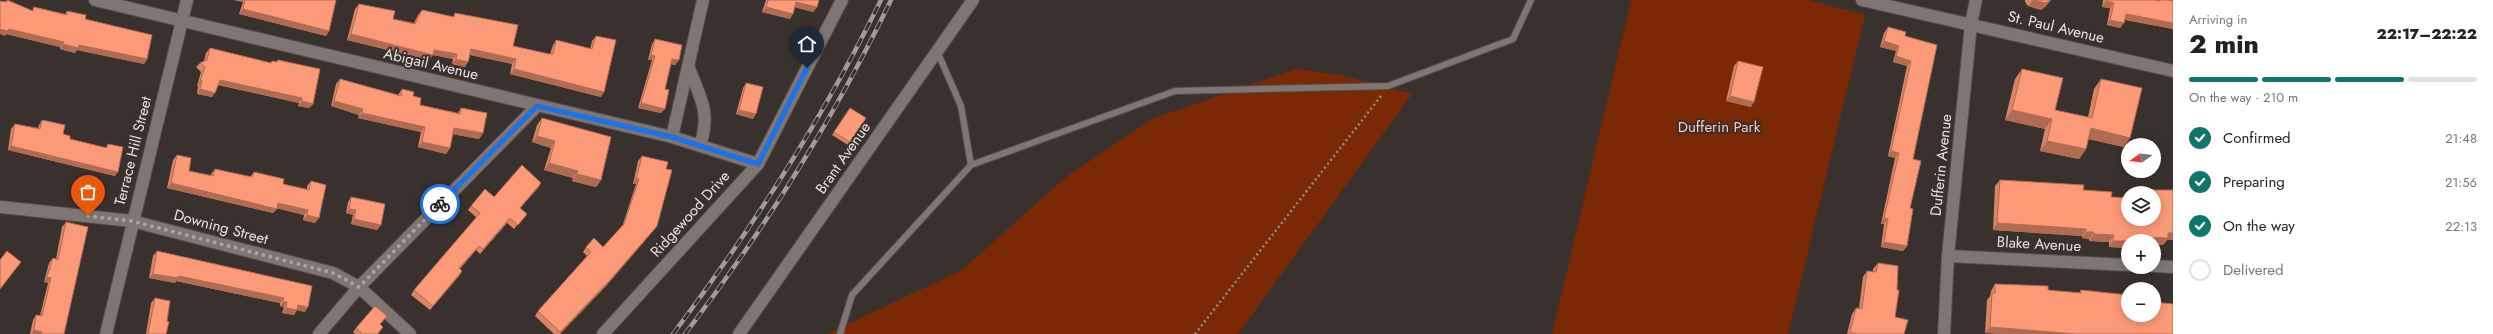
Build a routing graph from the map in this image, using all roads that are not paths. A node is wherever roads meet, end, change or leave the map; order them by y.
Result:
1 (95, 0) edge
2 (186, 0) edge
3 (703, 0) edge
4 (842, 0) edge
5 (973, 0) edge
6 (1531, 0) edge
7 (1862, 0) edge
8 (1976, 0) edge
9 (182, 20) junction
10 (1971, 24) junction
11 (937, 51) junction
12 (689, 68) junction
13 (2173, 71) edge
14 (537, 106) junction
15 (672, 137) junction
16 (700, 146) junction
17 (758, 164) junction
18 (971, 165) junction
19 (0, 207) edge
20 (132, 221) junction
21 (1948, 256) junction
22 (2121, 265) edge
23 (2161, 266) edge
24 (2173, 267) edge
25 (359, 287) junction
26 (106, 334) edge
27 (319, 334) edge
28 (410, 334) edge
29 (603, 334) edge
30 (739, 334) edge
31 (840, 334) edge
32 (1944, 334) edge

1 - 9 street, Abigail Avenue
2 - 9 street, Terrace Hill Street
3 - 12 street
4 - 17 street, Ridgewood Drive
5 - 11 street, Brant Avenue
6 - 18 lane
7 - 10 street, St. Paul Avenue
8 - 10 street, Dufferin Avenue
9 - 14 street, Abigail Avenue
9 - 20 street, Terrace Hill Street
10 - 13 street, St. Paul Avenue
10 - 21 street, Dufferin Avenue
11 - 18 lane
11 - 30 street, Brant Avenue
12 - 15 street
12 - 16 street
14 - 15 street, Abigail Avenue
14 - 25 street
15 - 16 street, Abigail Avenue
16 - 17 street, Abigail Avenue
17 - 29 street, Ridgewood Drive
18 - 31 lane
19 - 20 street, Downing Street
20 - 25 street, Downing Street
20 - 26 street, Terrace Hill Street
21 - 22 street, Blake Avenue
21 - 32 street, Dufferin Avenue
23 - 24 street
25 - 27 street
25 - 28 street, Downing Street

